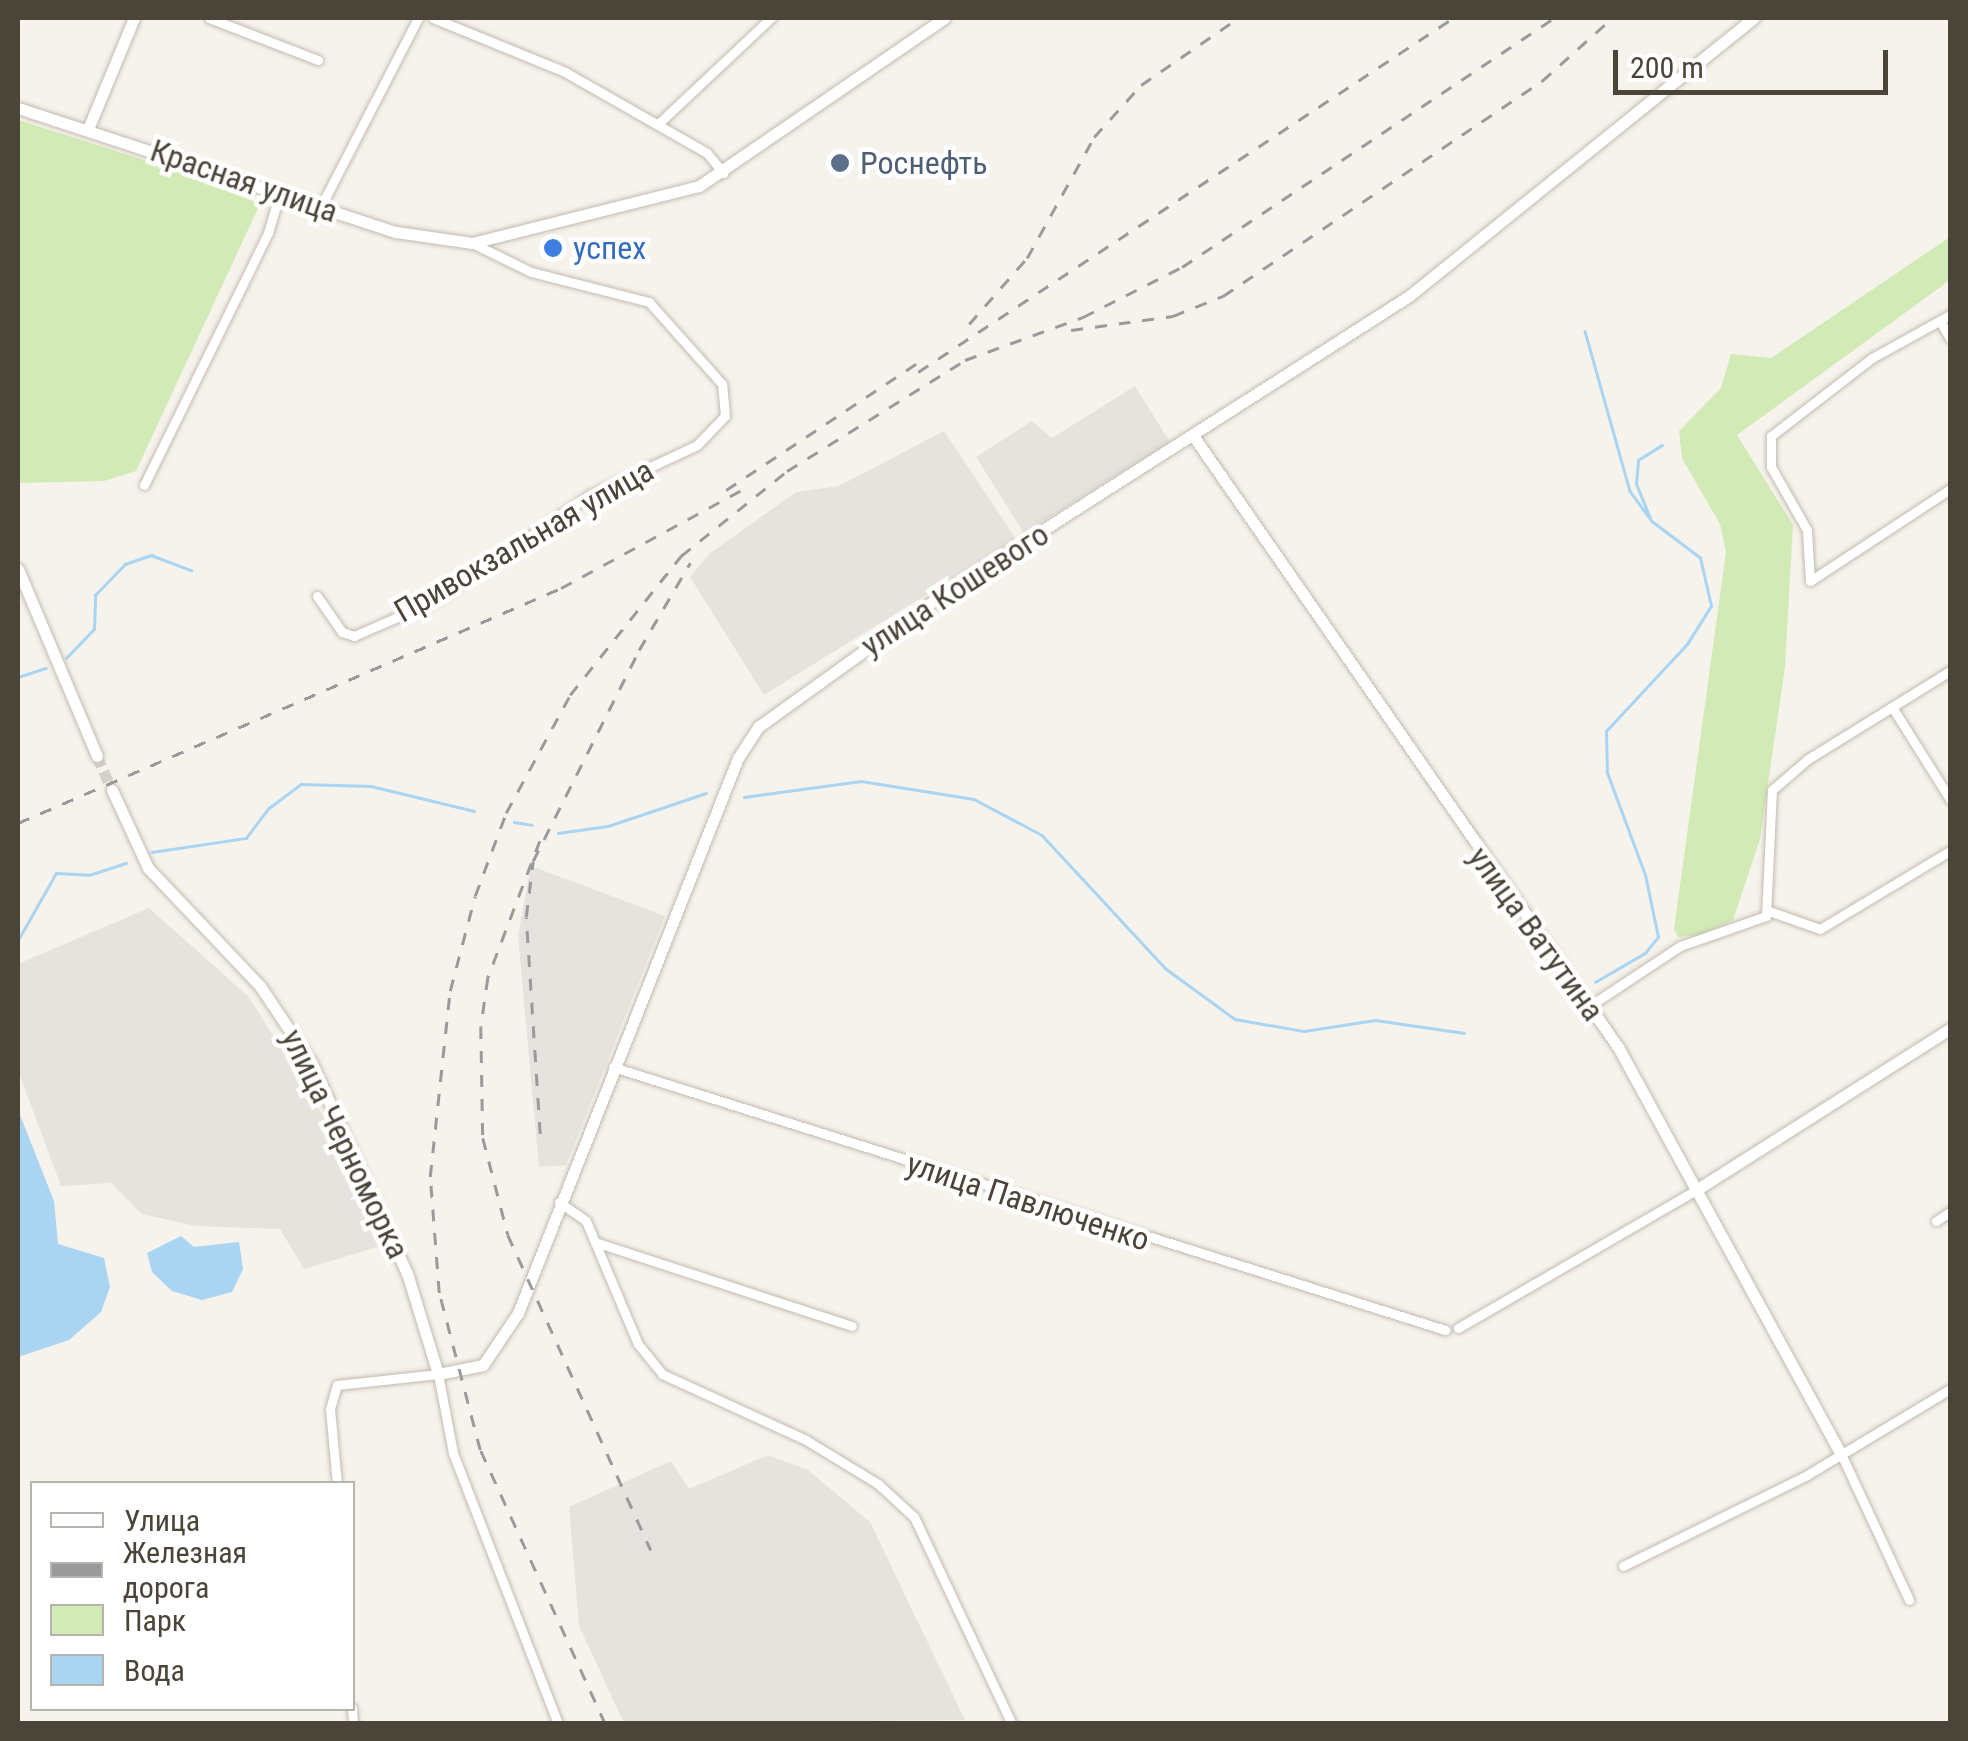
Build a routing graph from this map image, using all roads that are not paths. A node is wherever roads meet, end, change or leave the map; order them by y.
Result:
1 (134, 18) edge
2 (209, 18) edge
3 (418, 18) edge
4 (434, 18) edge
5 (771, 18) edge
6 (944, 18) edge
7 (1754, 18) edge
8 (318, 60) dead end
9 (18, 108) edge
10 (659, 123) junction
11 (88, 129) junction
12 (723, 173) junction
13 (281, 190) junction
14 (321, 206) junction
15 (472, 243) junction
16 (1950, 315) edge
17 (1940, 321) junction
18 (1950, 338) edge
19 (728, 404) joint
20 (1194, 436) junction
21 (144, 485) dead end
22 (1950, 488) edge
23 (18, 569) edge
24 (21, 588) edge
25 (317, 596) dead end
26 (1950, 671) edge
27 (1892, 707) junction
28 (97, 756) tunnel mouth
29 (112, 790) tunnel mouth
30 (1950, 799) edge
31 (1950, 851) edge
32 (1769, 912) junction
33 (1588, 1008) junction
34 (1950, 1028) edge
35 (613, 1067) junction
36 (1696, 1190) junction
37 (559, 1202) junction
38 (1950, 1212) edge
39 (1936, 1221) dead end
40 (597, 1243) junction
41 (852, 1326) dead end
42 (1458, 1328) dead end
43 (1445, 1330) dead end
44 (438, 1374) junction
45 (1950, 1388) edge
46 (1841, 1454) junction
47 (337, 1481) edge
48 (1623, 1566) dead end
49 (1909, 1600) dead end
50 (558, 1724) edge
51 (1012, 1724) edge

1 - 11 street
2 - 8 street
3 - 14 street
4 - 10 street
5 - 10 street
6 - 12 street, Красная улица
7 - 20 street, улица Кошевого
9 - 11 street, Красная улица
10 - 12 street
11 - 13 street, Красная улица
12 - 15 street, Красная улица
13 - 14 street, Красная улица
13 - 21 street
14 - 15 street, Красная улица
15 - 19 street, Красная улица
16 - 17 street
17 - 18 street
17 - 22 street
19 - 25 street, Привокзальная улица
20 - 33 street, улица Ватутина
20 - 35 street, улица Кошевого
23 - 24 street
24 - 28 street
26 - 27 street
27 - 30 street
27 - 32 street
29 - 44 street, улица Черноморка
31 - 32 street
32 - 33 street
33 - 36 street, улица Ватутина
34 - 36 street
35 - 37 street, улица Кошевого
35 - 43 street, улица Павлюченко
36 - 42 street
36 - 46 street, улица Ватутина
37 - 40 street
37 - 44 street, улица Кошевого
38 - 39 street
40 - 41 street
40 - 51 street
44 - 47 street
44 - 50 street, улица Черноморка
45 - 46 street
46 - 48 street
46 - 49 street, улица Ватутина

